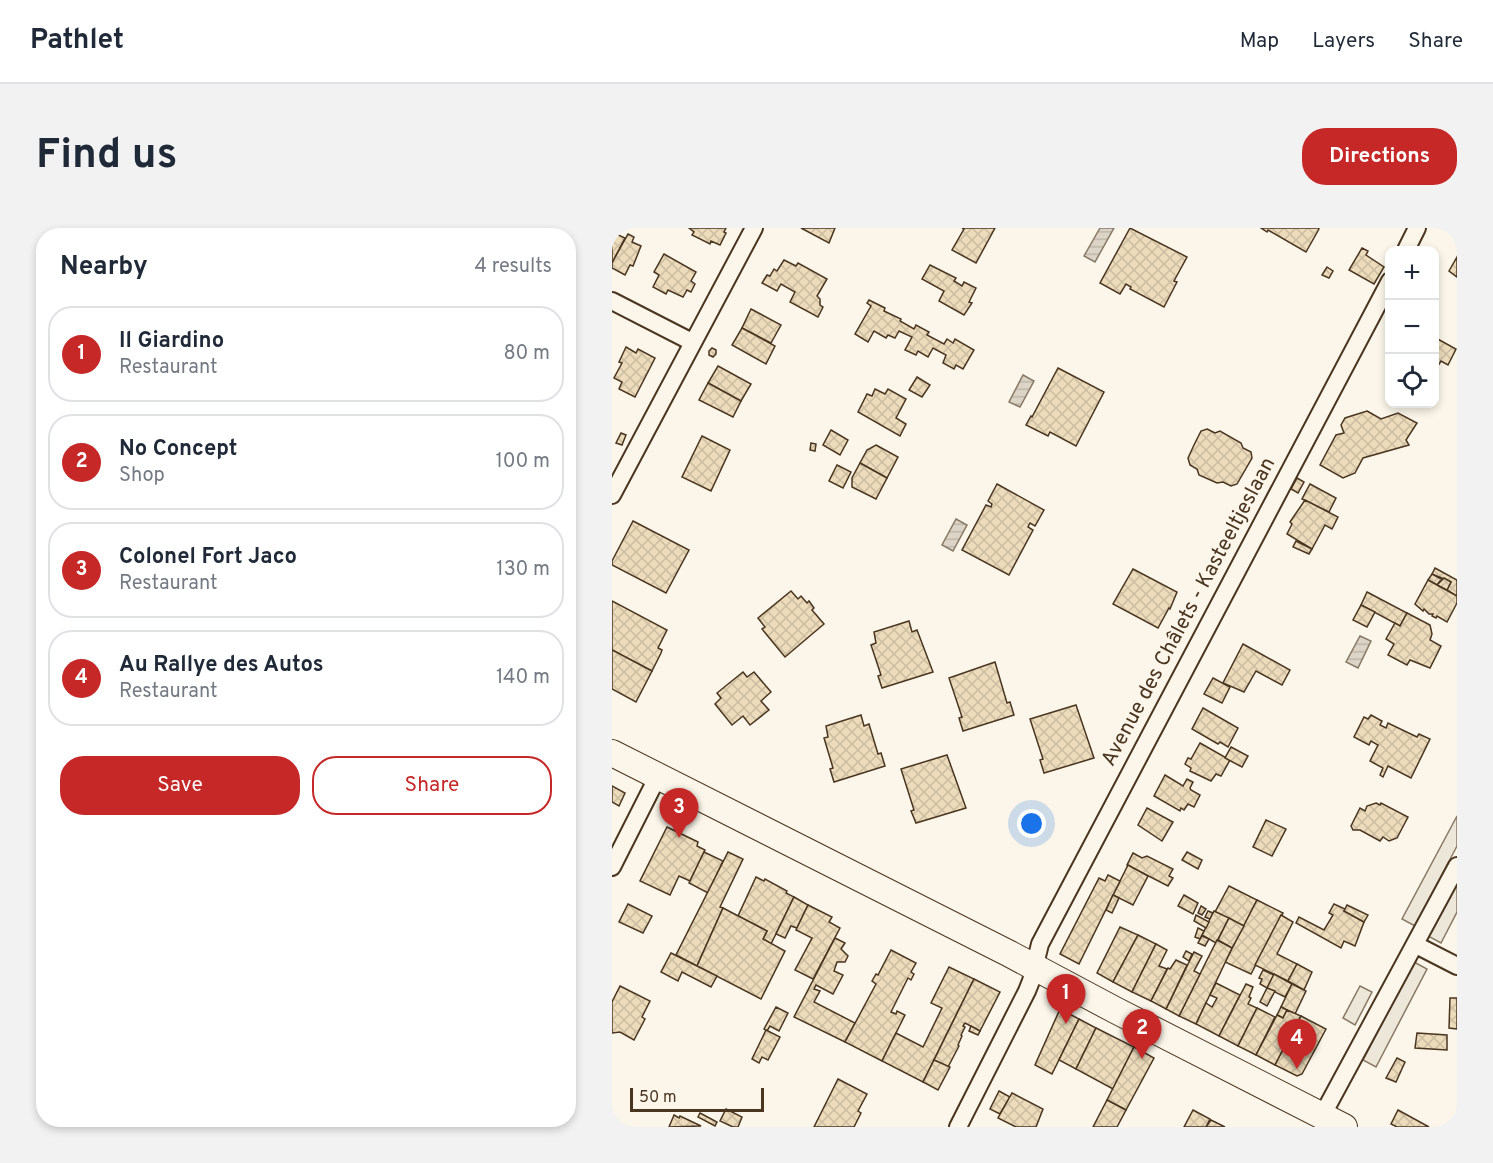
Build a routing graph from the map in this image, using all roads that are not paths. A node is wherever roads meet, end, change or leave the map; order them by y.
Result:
1 (754, 228) edge
2 (1418, 228) edge
3 (1408, 246) edge
4 (1385, 289) edge
5 (612, 301) edge
6 (692, 342) junction
7 (612, 495) edge
8 (612, 753) edge
9 (658, 776) junction
10 (1457, 866) edge
11 (612, 867) edge
12 (1416, 945) junction
13 (1457, 966) edge
14 (1035, 967) junction
15 (1333, 1122) edge
16 (958, 1127) edge

1 - 6 street
2 - 3 street
4 - 14 street, Avenue des Châlets - Kasteeltjeslaan
5 - 6 street
6 - 7 street
8 - 9 main road
9 - 11 street
9 - 14 main road
10 - 12 street
12 - 13 street
12 - 15 street
14 - 15 main road
14 - 16 street, Avenue des Châlets - Kasteeltjeslaan

